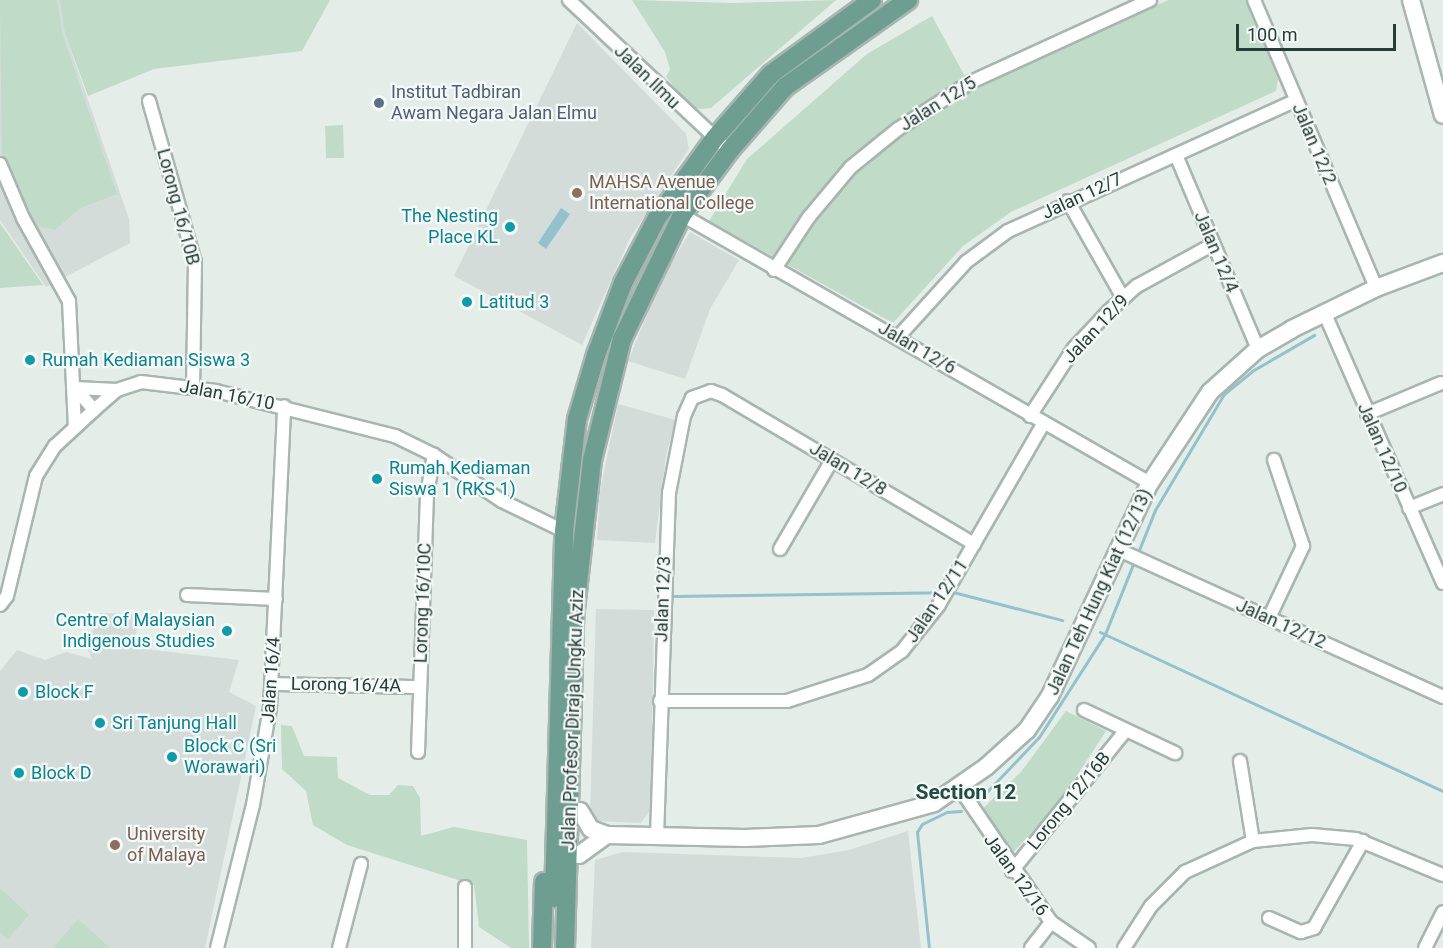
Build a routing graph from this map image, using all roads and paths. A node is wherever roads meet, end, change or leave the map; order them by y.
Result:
1 (569, 0) edge
2 (872, 0) edge
3 (908, 0) edge
4 (1150, 0) edge
5 (1254, 0) edge
6 (1411, 0) edge
7 (1421, 0) edge
8 (1419, 20) junction
9 (149, 101) dead end
10 (1295, 101) junction
11 (1443, 115) edge
12 (715, 138) junction
13 (730, 150) junction
14 (1176, 154) junction
15 (0, 164) edge
16 (1068, 201) junction
17 (682, 215) junction
18 (1212, 245) junction
19 (1443, 263) edge
20 (774, 270) junction
21 (1376, 288) junction
22 (1123, 298) junction
23 (1324, 312) junction
24 (899, 336) junction
25 (1258, 349) junction
26 (1440, 383) dead end
27 (193, 386) junction
28 (75, 388) junction
29 (117, 390) junction
30 (722, 395) joint
31 (284, 406) junction
32 (94, 410) junction
33 (1367, 414) junction
34 (1030, 416) junction
35 (1043, 424) junction
36 (75, 428) junction
37 (434, 455) junction
38 (832, 460) junction
39 (1274, 460) dead end
40 (1150, 483) junction
41 (1443, 494) edge
42 (1409, 508) junction
43 (564, 531) junction
44 (974, 544) junction
45 (780, 549) dead end
46 (1119, 550) junction
47 (570, 578) junction
48 (1443, 583) edge
49 (188, 595) dead end
50 (276, 599) junction
51 (0, 605) edge
52 (1269, 618) junction
53 (272, 684) junction
54 (420, 687) junction
55 (1443, 696) edge
56 (660, 701) junction
57 (566, 702) junction
58 (1084, 710) dead end
59 (1126, 730) junction
60 (418, 752) dead end
61 (1175, 753) dead end
62 (1240, 761) dead end
63 (959, 787) junction
64 (580, 811) junction
65 (606, 835) junction
66 (657, 836) junction
67 (1363, 840) junction
68 (1253, 841) junction
69 (579, 855) junction
70 (361, 864) dead end
71 (1012, 871) junction
72 (1443, 875) edge
73 (465, 887) dead end
74 (1443, 912) edge
75 (1269, 918) dead end
76 (1051, 922) junction
77 (217, 948) edge
78 (339, 948) edge
79 (465, 948) edge
80 (542, 948) edge
81 (553, 948) edge
82 (565, 948) edge
83 (576, 948) edge
84 (1031, 948) edge
85 (1089, 948) edge
86 (1124, 948) edge
87 (1425, 948) edge

1 - 12 street, Jalan Ilmu
2 - 12 main road, Jalan Profesor Diraja Ungku Aziz
3 - 13 main road, Jalan Profesor Diraja Ungku Aziz
4 - 20 street, Jalan 12/5
5 - 10 street, Jalan 12/2
6 - 8 street
7 - 8 street
8 - 11 street
9 - 27 street, Lorong 16/10B
10 - 14 street, Jalan 12/7
10 - 21 street, Jalan 12/2
12 - 13 street, Jalan Ilmu
12 - 43 main road, Jalan Profesor Diraja Ungku Aziz
13 - 17 main road, Jalan Profesor Diraja Ungku Aziz
14 - 16 street, Jalan 12/7
14 - 18 street, Jalan 12/4
15 - 28 street
16 - 22 street
16 - 24 street, Jalan 12/7
17 - 20 street, Jalan 12/6
17 - 47 main road, Jalan Profesor Diraja Ungku Aziz
18 - 22 street, Jalan 12/9
18 - 25 street, Jalan 12/4
19 - 21 street, Jalan Teh Hung Kiat (12/13)
20 - 24 street, Jalan 12/6
21 - 23 street, Jalan Teh Hung Kiat (12/13)
22 - 34 street, Jalan 12/9
23 - 25 street, Jalan Teh Hung Kiat (12/13)
23 - 33 street, Jalan 12/10
24 - 34 street, Jalan 12/6
25 - 40 street, Jalan Teh Hung Kiat (12/13)
26 - 33 street
27 - 29 street, Jalan 16/10
27 - 31 street, Jalan 16/10
28 - 29 street
28 - 32 street
28 - 36 street
29 - 32 street, Jalan 16/10
30 - 38 street, Jalan 12/8
30 - 56 street, Jalan 12/3
31 - 37 street, Jalan 16/10
31 - 50 street, Jalan 16/4
32 - 36 street, Jalan 16/10
33 - 42 street, Jalan 12/10
34 - 35 street, Jalan 12/6
35 - 40 street, Jalan 12/6
35 - 44 street, Jalan 12/11
36 - 51 street, Jalan 16/10
37 - 43 street, Jalan 16/10
37 - 54 street, Lorong 16/10C
38 - 44 street, Jalan 12/8
38 - 45 street
39 - 52 street
40 - 46 street, Jalan Teh Hung Kiat (12/13)
41 - 42 street
42 - 48 street, Jalan 12/10
43 - 47 main road, Jalan Profesor Diraja Ungku Aziz
44 - 56 street, Jalan 12/11
46 - 52 street, Jalan 12/12
46 - 63 street, Jalan Teh Hung Kiat (12/13)
47 - 57 main road, Jalan Profesor Diraja Ungku Aziz
47 - 64 main road
47 - 80 main road
49 - 50 street
50 - 53 street, Jalan 16/4
52 - 55 street, Jalan 12/12
53 - 54 street, Lorong 16/4A
53 - 77 street, Jalan 16/4
54 - 60 street, Lorong 16/10C
56 - 66 street, Jalan 12/3
57 - 81 main road, Jalan Profesor Diraja Ungku Aziz
57 - 82 main road, Jalan Profesor Diraja Ungku Aziz
58 - 59 street
59 - 61 street
59 - 71 street, Lorong 12/16B
62 - 68 street
63 - 66 street, Jalan Teh Hung Kiat (12/13)
63 - 71 street, Jalan 12/16
64 - 65 street
64 - 69 main road
65 - 66 street, Jalan Teh Hung Kiat (12/13)
65 - 69 street
67 - 68 street
67 - 72 street
67 - 75 street
68 - 86 street
69 - 83 main road
70 - 78 street
71 - 76 street, Jalan 12/16
73 - 79 street
74 - 87 street
76 - 84 street
76 - 85 street, Jalan 12/16

